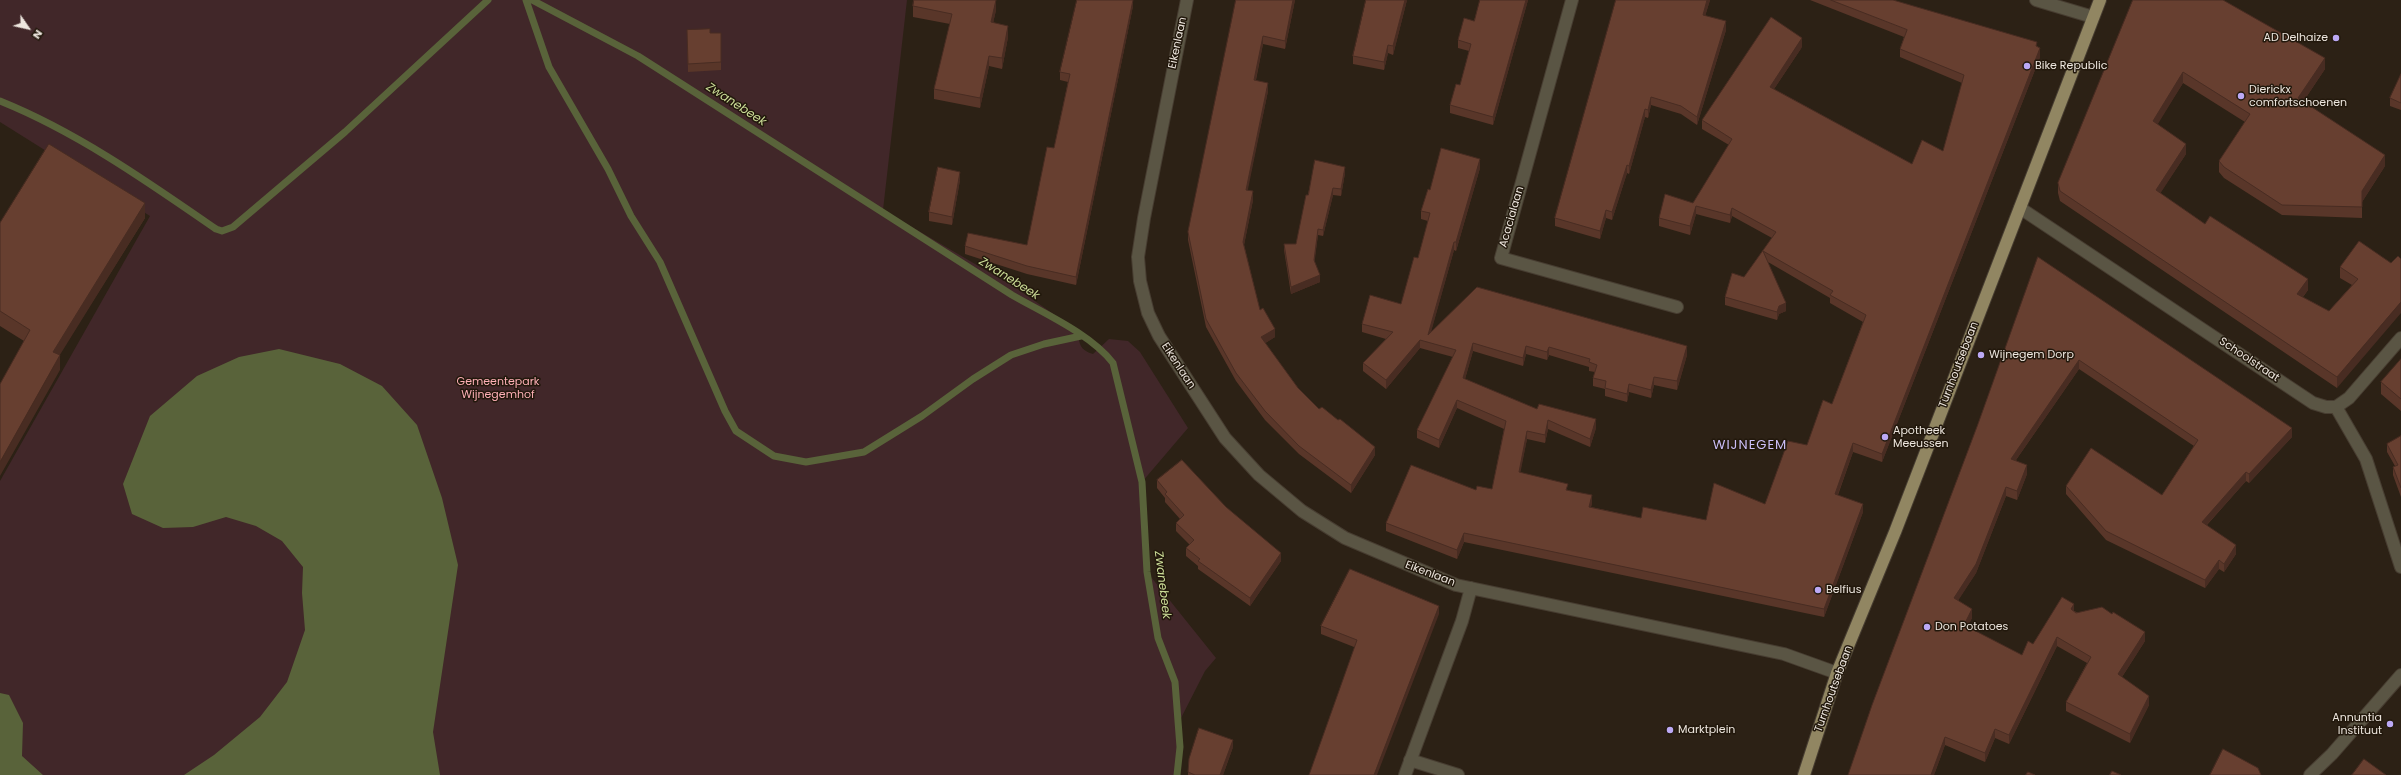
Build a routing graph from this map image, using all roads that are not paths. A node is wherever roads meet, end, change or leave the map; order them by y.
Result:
1 (1187, 0) edge
2 (1572, 0) edge
3 (2036, 0) edge
4 (2100, 0) edge
5 (2093, 17) junction
6 (2020, 208) junction
7 (1677, 307) dead end
8 (2401, 338) edge
9 (2336, 406) junction
10 (2401, 567) edge
11 (1471, 588) junction
12 (1837, 673) junction
13 (2401, 675) edge
14 (1410, 760) junction
15 (1405, 775) edge
16 (1458, 775) edge
17 (1804, 775) edge
18 (2310, 775) edge

1 - 11 street, Eikenlaan
2 - 7 street, Acacialaan
3 - 5 street
4 - 5 main road, Turnhoutsebaan
5 - 6 main road, Turnhoutsebaan
6 - 9 street, Schoolstraat
6 - 12 main road, Turnhoutsebaan
8 - 9 street
9 - 10 street
11 - 12 street
11 - 14 street
12 - 17 main road, Turnhoutsebaan
13 - 18 street
14 - 15 street
14 - 16 street

